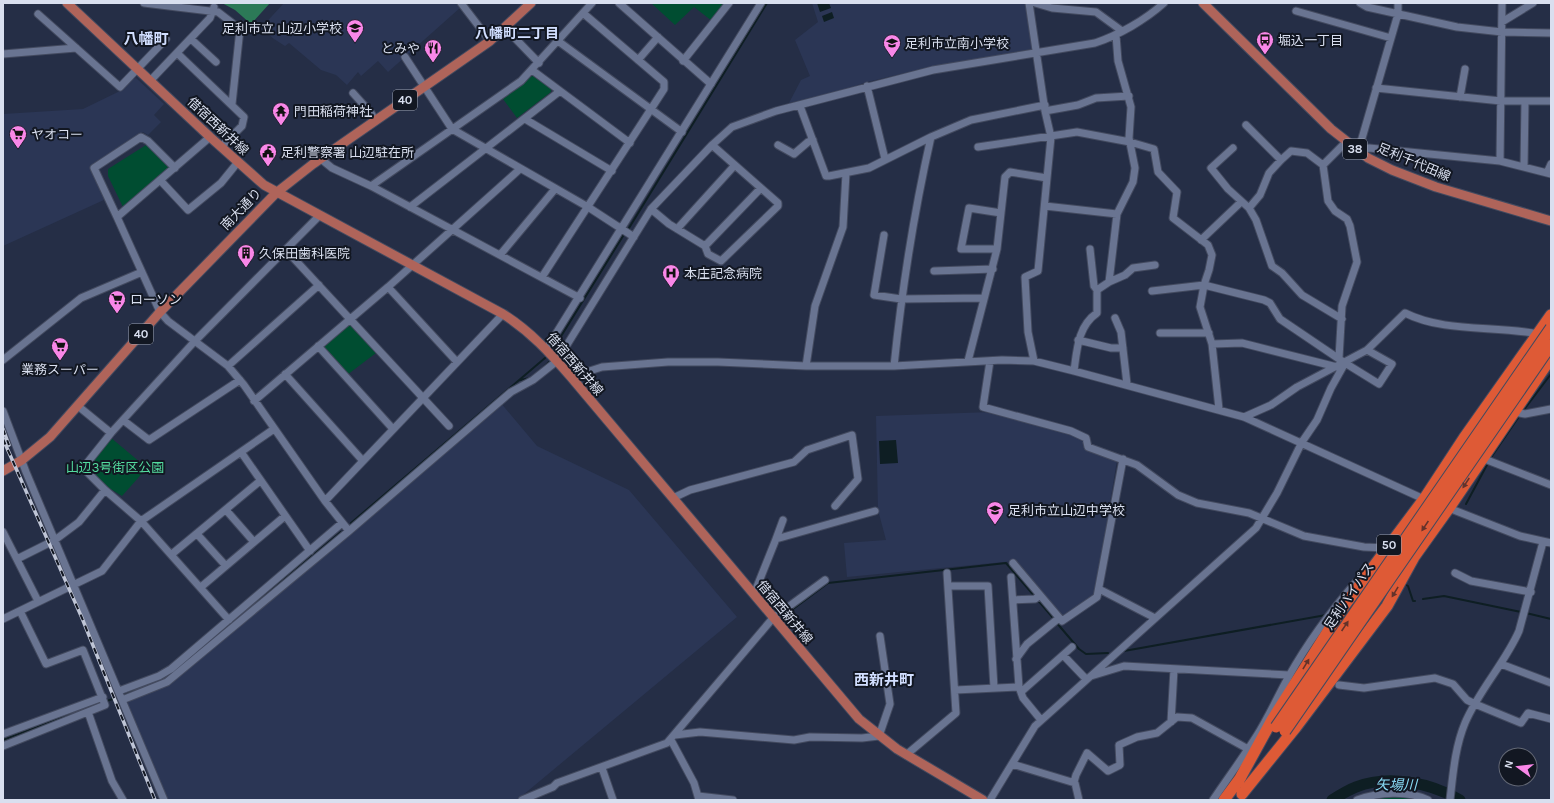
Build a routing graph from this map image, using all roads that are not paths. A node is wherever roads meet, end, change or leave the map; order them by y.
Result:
1 (67, 3) edge
2 (144, 3) edge
3 (461, 3) edge
4 (532, 3) edge
5 (592, 3) edge
6 (619, 3) edge
7 (730, 3) edge
8 (761, 3) edge
9 (1029, 3) edge
10 (1035, 3) edge
11 (1097, 3) edge
12 (1164, 3) edge
13 (1203, 3) edge
14 (1360, 3) edge
15 (1398, 3) edge
16 (1502, 3) edge
17 (1533, 3) edge
18 (1063, 6) edge
19 (213, 10) junction
20 (1296, 11) dead end
21 (1096, 12) junction
22 (38, 14) dead end
23 (583, 14) junction
24 (1398, 14) junction
25 (1502, 22) junction
26 (506, 29) junction
27 (1502, 32) junction
28 (1119, 33) junction
29 (1551, 33) edge
30 (658, 37) junction
31 (1390, 38) junction
32 (166, 39) dead end
33 (191, 39) junction
34 (490, 41) junction
35 (558, 41) junction
36 (76, 48) junction
37 (1036, 52) junction
38 (177, 53) junction
39 (3, 54) edge
40 (405, 56) dead end
41 (638, 60) junction
42 (683, 61) junction
43 (216, 62) dead end
44 (539, 63) junction
45 (138, 69) junction
46 (1465, 69) dead end
47 (532, 70) junction
48 (150, 81) junction
49 (711, 84) junction
50 (425, 86) junction
51 (867, 86) junction
52 (1376, 88) junction
53 (560, 91) junction
54 (353, 93) dead end
55 (1129, 96) junction
56 (1460, 97) junction
57 (1501, 101) junction
58 (1525, 101) junction
59 (1551, 101) edge
60 (232, 104) junction
61 (800, 106) junction
62 (1045, 108) junction
63 (651, 110) junction
64 (525, 119) junction
65 (375, 120) junction
66 (1246, 125) dead end
67 (452, 129) junction
68 (682, 132) junction
69 (210, 137) junction
70 (931, 137) junction
71 (1051, 137) junction
72 (813, 140) junction
73 (1130, 142) junction
74 (1346, 142) junction
75 (630, 143) junction
76 (712, 144) junction
77 (778, 146) dead end
78 (221, 147) junction
79 (978, 147) dead end
80 (1233, 148) dead end
81 (485, 149) junction
82 (1358, 152) junction
83 (321, 159) junction
84 (885, 159) junction
85 (1281, 160) junction
86 (1500, 161) junction
87 (238, 162) junction
88 (1551, 164) edge
89 (735, 165) junction
90 (1323, 165) junction
91 (1524, 167) junction
92 (175, 168) junction
93 (520, 169) junction
94 (612, 171) junction
95 (846, 173) junction
96 (1549, 173) edge
97 (1047, 178) junction
98 (160, 180) junction
99 (371, 186) junction
100 (761, 188) junction
101 (555, 189) junction
102 (276, 193) junction
103 (1241, 202) junction
104 (1045, 206) junction
105 (410, 207) junction
106 (588, 208) junction
107 (1248, 208) junction
108 (651, 209) junction
109 (1001, 213) junction
110 (1117, 214) junction
111 (319, 216) junction
112 (117, 217) junction
113 (1551, 221) edge
114 (622, 229) junction
115 (677, 229) junction
116 (451, 230) junction
117 (884, 235) dead end
118 (634, 237) junction
119 (1201, 240) junction
120 (705, 246) junction
121 (997, 249) junction
122 (1090, 249) dead end
123 (286, 250) junction
124 (500, 255) junction
125 (1155, 265) dead end
126 (412, 266) junction
127 (993, 269) junction
128 (934, 271) dead end
129 (142, 272) junction
130 (542, 277) junction
131 (1109, 282) junction
132 (319, 285) junction
133 (1204, 285) junction
134 (388, 287) junction
135 (1097, 290) junction
136 (1152, 291) dead end
137 (580, 298) junction
138 (984, 298) junction
139 (901, 299) junction
140 (160, 312) junction
141 (503, 314) junction
142 (1551, 315) edge
143 (1115, 318) dead end
144 (350, 319) junction
145 (1342, 319) junction
146 (1551, 328) edge
147 (1160, 333) dead end
148 (1208, 333) junction
149 (1538, 334) junction
150 (1078, 340) junction
151 (194, 342) junction
152 (1212, 344) junction
153 (1551, 345) edge
154 (318, 346) junction
155 (547, 348) junction
156 (1123, 348) junction
157 (1367, 350) junction
158 (1551, 358) edge
159 (3, 360) edge
160 (557, 361) junction
161 (990, 361) junction
162 (1034, 361) junction
163 (1342, 361) junction
164 (457, 362) junction
165 (968, 362) junction
166 (228, 366) junction
167 (806, 366) junction
168 (894, 366) junction
169 (1337, 367) junction
170 (1074, 370) junction
171 (285, 374) junction
172 (571, 377) junction
173 (240, 380) junction
174 (1127, 384) junction
175 (424, 398) junction
176 (254, 401) junction
177 (78, 406) junction
178 (1219, 409) junction
179 (1551, 409) edge
180 (3, 411) edge
181 (1514, 412) junction
182 (1244, 417) junction
183 (123, 420) junction
184 (449, 426) dead end
185 (274, 429) junction
186 (393, 430) junction
187 (110, 433) junction
188 (1302, 442) junction
189 (241, 452) junction
190 (1482, 458) junction
191 (1123, 459) junction
192 (22, 460) junction
193 (363, 461) junction
194 (3, 471) edge
195 (260, 481) junction
196 (1551, 485) edge
197 (105, 490) junction
198 (673, 498) junction
199 (1424, 499) junction
200 (325, 501) junction
201 (835, 506) dead end
202 (1449, 508) junction
203 (226, 510) junction
204 (876, 511) dead end
205 (285, 516) junction
206 (1262, 519) junction
207 (783, 520) dead end
208 (141, 521) junction
209 (342, 523) junction
210 (349, 531) junction
211 (3, 532) edge
212 (197, 534) junction
213 (776, 539) junction
214 (55, 540) junction
215 (254, 542) junction
216 (1543, 542) junction
217 (1551, 543) edge
218 (1386, 548) junction
219 (310, 551) junction
220 (172, 554) junction
221 (17, 559) junction
222 (1013, 563) dead end
223 (226, 566) junction
224 (947, 573) dead end
225 (1368, 573) junction
226 (1455, 573) dead end
227 (1011, 577) dead end
228 (825, 580) dead end
229 (74, 585) junction
230 (948, 586) junction
231 (201, 587) junction
232 (1099, 589) junction
233 (1531, 592) junction
234 (754, 594) junction
235 (1040, 595) junction
236 (1012, 600) junction
237 (38, 601) junction
238 (20, 611) junction
239 (773, 618) junction
240 (1059, 618) junction
241 (1155, 618) junction
242 (3, 619) edge
243 (229, 620) junction
244 (880, 636) dead end
245 (1072, 647) dead end
246 (1063, 655) junction
247 (1016, 660) junction
248 (1501, 664) junction
249 (1174, 669) junction
250 (1290, 675) junction
251 (1088, 678) junction
252 (1551, 683) edge
253 (1339, 685) dead end
254 (994, 688) junction
255 (955, 690) junction
256 (1020, 690) junction
257 (119, 691) junction
258 (102, 697) junction
259 (122, 700) junction
260 (1475, 704) junction
261 (88, 712) junction
262 (1551, 719) edge
263 (1041, 720) junction
264 (1171, 722) junction
265 (1280, 729) junction
266 (3, 734) edge
267 (879, 736) junction
268 (673, 738) junction
269 (3, 746) edge
270 (1248, 749) junction
271 (906, 755) junction
272 (1012, 764) junction
273 (602, 768) junction
274 (1074, 782) junction
275 (1238, 782) junction
276 (1240, 797) edge
277 (699, 798) edge
278 (1372, 798) edge
279 (123, 800) edge
280 (164, 800) edge
281 (522, 800) edge
282 (613, 800) edge
283 (733, 800) edge
284 (983, 800) edge
285 (990, 800) edge
286 (1079, 800) edge
287 (1213, 800) edge
288 (1224, 800) edge
289 (1357, 800) edge
290 (1428, 800) edge
291 (1450, 800) edge

1 - 45 main road, 借宿西新井線
2 - 19 street
3 - 34 street
4 - 26 main road, 南大通り / 40
5 - 23 street
6 - 30 street
7 - 42 street
8 - 49 street
9 - 37 street
10 - 18 street
11 - 21 street
12 - 28 street
13 - 74 main road, 足利千代田線 / 38
14 - 24 street
15 - 24 street
16 - 25 street
17 - 25 street
18 - 21 street
19 - 33 street
19 - 60 street
20 - 31 street
21 - 28 street
22 - 36 street
23 - 35 street
23 - 41 street
24 - 27 street
24 - 31 street
25 - 27 street
26 - 34 main road, 南大通り / 40
26 - 44 street
27 - 29 street
27 - 57 street
28 - 37 street
28 - 55 street
30 - 41 street
30 - 42 street
31 - 52 street
32 - 45 street
33 - 38 street
33 - 43 street
34 - 50 main road, 南大通り / 40
35 - 44 street
35 - 63 street
36 - 39 street
36 - 45 street
37 - 51 street
37 - 62 street
38 - 48 street
38 - 60 street
40 - 50 street
41 - 63 street
42 - 49 street
44 - 47 street
45 - 48 main road, 借宿西新井線
46 - 56 street
47 - 53 street
47 - 67 street
48 - 69 main road, 借宿西新井線
49 - 68 street
50 - 65 main road, 南大通り / 40
50 - 67 street
51 - 61 street
51 - 84 street
52 - 56 street
52 - 82 street
53 - 64 street
53 - 75 street
54 - 65 street
55 - 62 street
55 - 73 street
56 - 57 street
57 - 58 street
57 - 86 street
58 - 59 street
58 - 91 street
60 - 78 street
61 - 72 street
61 - 76 street
62 - 70 street
62 - 71 street
63 - 68 street
63 - 75 street
64 - 81 street
64 - 94 street
65 - 83 main road, 南大通り / 40
66 - 85 street
67 - 81 street
67 - 99 street
68 - 114 street
69 - 78 main road, 借宿西新井線
69 - 92 street
70 - 84 street
70 - 139 street
71 - 73 street
71 - 79 street
71 - 97 street
72 - 77 street
72 - 95 street
73 - 110 street
73 - 119 street
74 - 82 main road, 足利千代田線 / 38
74 - 90 street
75 - 94 street
76 - 89 street
76 - 108 street
78 - 87 main road, 借宿西新井線
80 - 103 street
81 - 93 street
81 - 105 street
82 - 86 street
82 - 113 main road, 足利千代田線 / 38
83 - 99 street
83 - 102 main road, 南大通り / 40
84 - 95 street
85 - 90 street
85 - 107 street
86 - 91 street
87 - 98 street
87 - 102 main road, 借宿西新井線
88 - 96 street
89 - 100 street
89 - 115 street
90 - 145 street
91 - 96 street
92 - 98 street
92 - 112 street
93 - 101 street
93 - 116 street
94 - 106 street
95 - 167 street
97 - 104 street
97 - 109 street
98 - 112 street
99 - 105 street
100 - 120 street
100 - 120 street
101 - 106 street
101 - 124 street
102 - 111 main road, 借宿西新井線
102 - 140 main road, 南大通り / 40
103 - 107 street
103 - 119 street
104 - 110 street
104 - 162 street
105 - 116 street
106 - 114 street
106 - 130 street
107 - 145 street
108 - 115 street
108 - 118 street
109 - 121 street
109 - 121 street
110 - 131 street
111 - 123 street
111 - 126 main road, 借宿西新井線
112 - 129 street
114 - 118 street
114 - 137 street
115 - 120 street
116 - 124 street
116 - 126 street
117 - 139 street
118 - 160 street
119 - 133 street
121 - 127 street
122 - 135 street
123 - 132 street
123 - 151 street
124 - 130 street
125 - 131 street
126 - 134 street
126 - 141 main road, 借宿西新井線
127 - 128 street
127 - 138 street
129 - 140 street
129 - 159 street
130 - 137 street
131 - 135 street
132 - 144 street
132 - 166 street
133 - 136 street
133 - 148 street
133 - 163 street
134 - 144 street
134 - 164 street
135 - 150 street
137 - 155 street
138 - 139 street
138 - 165 street
139 - 168 street
140 - 151 street
140 - 177 main road, 南大通り / 40
141 - 155 main road, 借宿西新井線
141 - 164 street
142 - 149 highway, 50
143 - 156 street
144 - 154 street
144 - 175 street
145 - 163 street
265 -> 146 highway, 足利バイパス / 50, bridge
147 - 148 street
148 - 152 street
149 - 157 street
149 - 199 highway, 50
150 - 156 street
150 - 170 street
151 - 166 street
151 - 183 street
152 - 169 street
152 - 178 street
153 -> 265 highway, 足利バイパス / 50, bridge
154 - 171 street
154 - 186 street
155 - 160 main road, 借宿西新井線
156 - 174 street
157 - 163 street
157 - 163 street
158 - 181 highway, 50
160 - 172 main road, 借宿西新井線
160 - 210 street
161 - 162 street
161 - 165 street
161 - 191 street
162 - 170 street
163 - 169 street
163 - 188 street
164 - 175 street
165 - 168 street
166 - 173 street
167 - 168 street
167 - 172 street
169 - 182 street
170 - 174 street
171 - 176 street
171 - 193 street
172 - 198 main road, 借宿西新井線
173 - 176 street
173 - 183 street
174 - 178 street
175 - 184 street
175 - 186 street
176 - 185 street
177 - 187 street
177 - 192 main road, 南大通り / 40
178 - 182 street
179 - 181 street
180 - 192 street
181 - 190 highway, 50
182 - 188 street
183 - 187 street
185 - 189 street
185 - 200 street
186 - 193 street
187 - 197 street
188 - 199 street
188 - 206 street
189 - 195 street
189 - 208 street
190 - 196 street
190 -> 202 highway, 50
191 - 206 street
191 - 232 street
192 - 194 main road, 南大通り / 40
192 - 214 street
193 - 200 street
195 - 203 street
195 - 205 street
197 - 208 street
197 - 214 street
198 - 201 street
198 - 234 main road, 借宿西新井線
199 - 202 street
199 - 218 highway, 50
200 - 209 street
202 - 216 street
202 -> 276 highway, 50
203 - 212 street
203 - 215 street
204 - 213 street
205 - 215 street
205 - 219 street
206 - 218 street
206 - 241 street
207 - 213 street
208 - 220 street
208 - 229 street
209 - 210 street
209 - 219 street
210 - 259 street
211 - 221 street
212 - 220 street
212 - 223 street
213 - 234 street
214 - 221 street
214 - 229 street
215 - 223 street
216 - 217 street
216 - 233 street
218 - 225 highway, 50
219 - 243 street
220 - 231 street
221 - 237 street
222 - 235 street
223 - 231 street
224 - 230 street
225 - 250 street
275 -> 225 highway, 50
226 - 233 street
227 - 236 street
228 - 239 street
229 - 237 street
229 - 257 street
230 - 254 street
230 - 255 street
231 - 243 street
232 - 240 street
232 - 241 street
233 - 248 street
234 - 239 main road, 借宿西新井線
235 - 236 street
235 - 240 street
236 - 247 street
237 - 238 street
238 - 242 street
238 - 258 street
239 - 267 main road, 借宿西新井線
239 - 268 street
240 - 247 street
241 - 251 street
243 - 257 street
244 - 267 street
245 - 246 street
246 - 251 street
246 - 256 street
247 - 256 street
248 - 252 street
248 - 260 street
249 - 250 street
249 - 251 street
249 - 264 street
250 - 270 street
251 - 263 street
253 - 260 street
254 - 255 street
254 - 256 street
255 - 271 street
256 - 263 street
257 - 259 street
258 - 261 street
258 - 266 street
259 - 280 street
260 - 262 street
260 - 291 street
261 - 269 street
261 - 279 street
263 - 272 street
264 - 270 street
264 - 274 street
265 - 275 highway, 足利バイパス / 50
265 - 276 highway, 足利バイパス / 50
267 - 268 street
267 - 271 main road, 借宿西新井線
268 - 273 street
268 - 277 street
270 - 287 street
271 - 284 main road, 借宿西新井線
272 - 274 street
272 - 285 street
273 - 281 street
273 - 282 street
274 - 286 street
275 - 288 highway, 足利バイパス / 50
277 - 283 street
278 - 289 street
278 - 290 street

